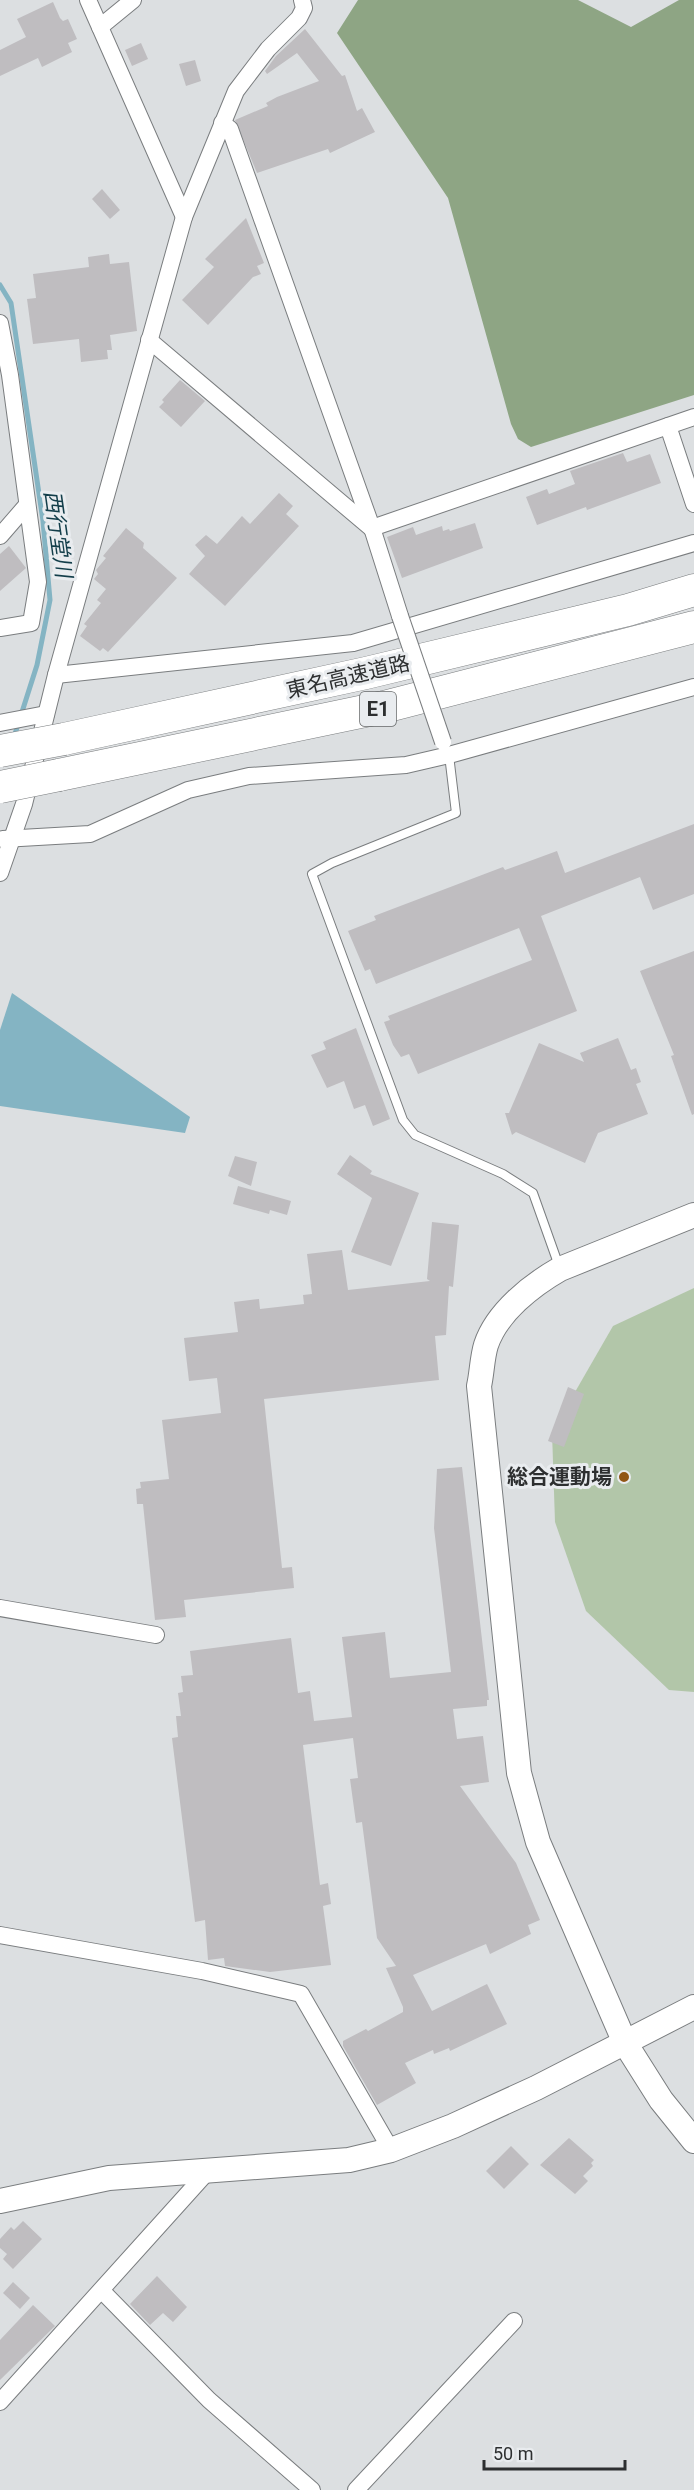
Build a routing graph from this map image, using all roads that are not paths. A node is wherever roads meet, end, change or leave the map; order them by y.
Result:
1 (88, 0) edge
2 (133, 0) edge
3 (302, 0) edge
4 (100, 27) junction
5 (222, 123) junction
6 (184, 218) junction
7 (0, 323) edge
8 (149, 340) junction
9 (5, 375) edge
10 (694, 417) edge
11 (668, 426) junction
12 (694, 504) edge
13 (26, 506) junction
14 (372, 528) junction
15 (0, 536) edge
16 (694, 543) edge
17 (694, 590) edge
18 (694, 627) edge
19 (0, 628) edge
20 (56, 675) junction
21 (694, 687) edge
22 (39, 715) junction
23 (6, 721) edge
24 (446, 748) junction
25 (0, 751) edge
26 (0, 787) edge
27 (5, 839) edge
28 (0, 873) edge
29 (694, 1215) edge
30 (560, 1269) junction
31 (0, 1608) edge
32 (156, 1635) dead end
33 (0, 1935) edge
34 (694, 2007) edge
35 (625, 2043) junction
36 (694, 2141) edge
37 (391, 2150) junction
38 (210, 2169) junction
39 (0, 2200) edge
40 (102, 2291) junction
41 (514, 2321) dead end
42 (0, 2402) edge
43 (312, 2490) edge
44 (356, 2490) edge

1 - 4 street
2 - 4 street
3 - 5 street
4 - 6 street
5 - 6 street
5 - 14 street
6 - 8 street
7 - 9 street
8 - 14 street
8 - 20 street
9 - 13 street
10 - 11 street
11 - 12 street
11 - 14 street
13 - 15 street
13 - 19 street
14 - 24 street, bridge
16 - 20 street
17 - 25 highway, 東名高速道路 / E1, bridge
18 - 26 highway, 東名高速道路 / E1, bridge
20 - 22 street
21 - 24 street
22 - 23 street
22 - 27 street
24 - 27 street
24 - 30 lane
27 - 28 street
29 - 30 street
30 - 35 street
31 - 32 street
33 - 37 street
34 - 35 street
35 - 36 street
35 - 37 street
37 - 38 street
38 - 39 street
38 - 40 street
40 - 42 street
40 - 43 street
41 - 44 street

